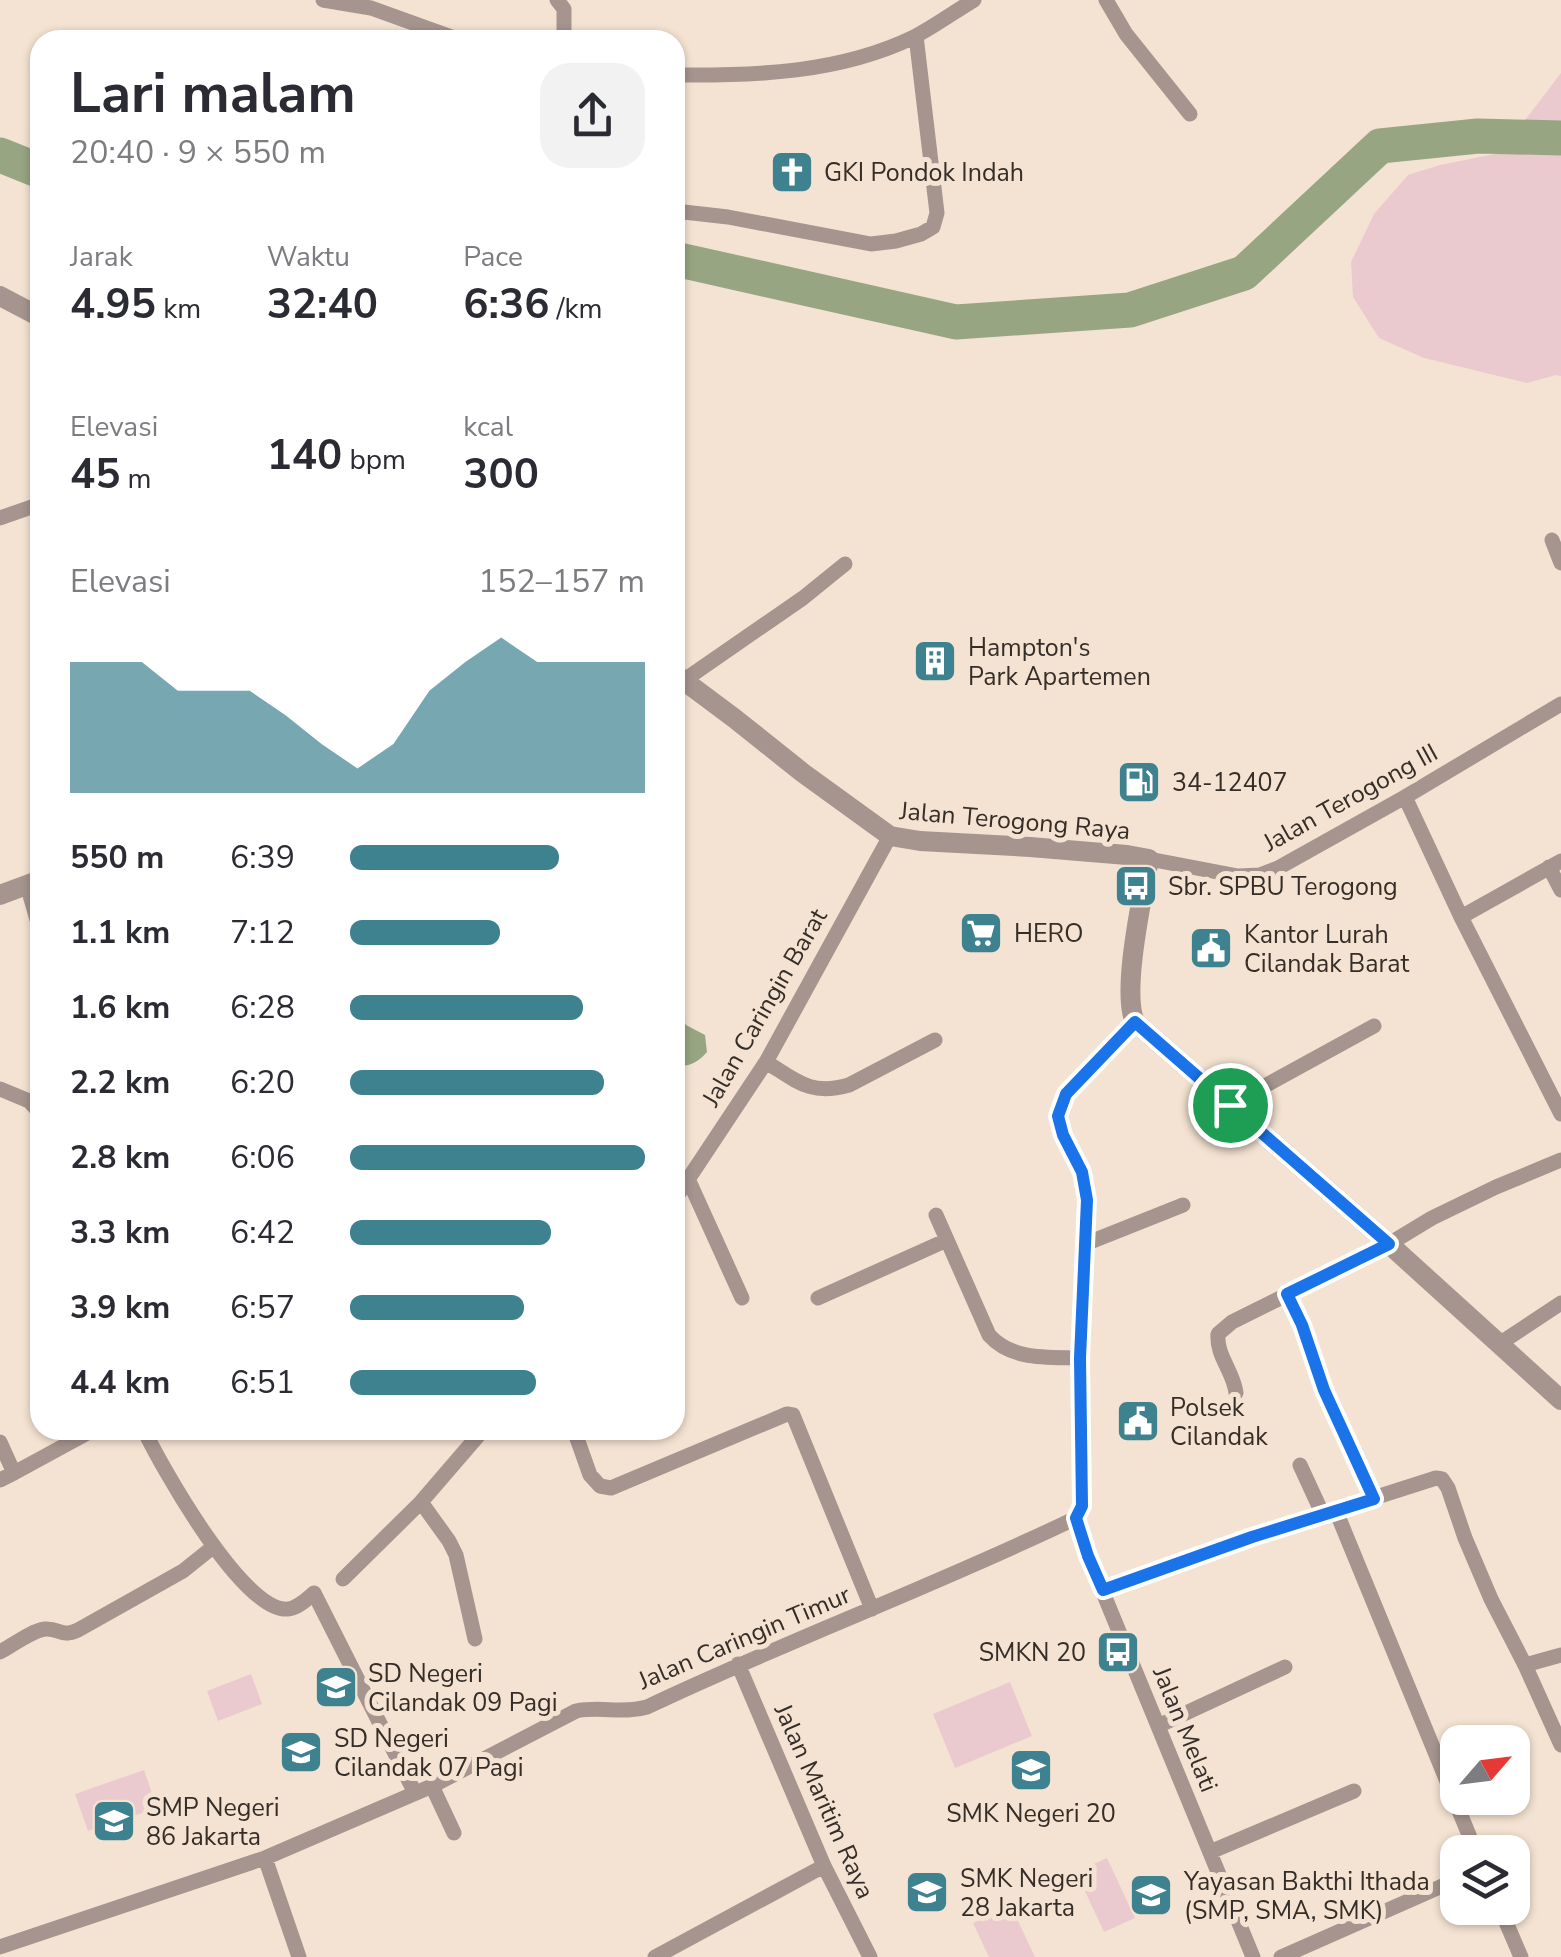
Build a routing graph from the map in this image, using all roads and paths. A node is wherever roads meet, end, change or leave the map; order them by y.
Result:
1 (323, 0) edge
2 (557, 0) edge
3 (1106, 0) edge
4 (964, 3) edge
5 (372, 4) edge
6 (436, 30) edge
7 (564, 30) edge
8 (916, 36) junction
9 (685, 75) edge
10 (1190, 114) dead end
11 (685, 213) edge
12 (0, 296) edge
13 (30, 312) edge
14 (30, 508) edge
15 (0, 518) edge
16 (1552, 540) dead end
17 (1561, 562) edge
18 (845, 564) dead end
19 (685, 673) edge
20 (685, 682) edge
21 (1561, 704) edge
22 (1405, 797) junction
23 (890, 836) junction
24 (1149, 859) junction
25 (1555, 864) edge
26 (30, 883) edge
27 (1561, 890) edge
28 (0, 894) edge
29 (1460, 916) junction
30 (1135, 1022) junction
31 (1374, 1026) dead end
32 (935, 1040) dead end
33 (766, 1062) junction
34 (0, 1089) edge
35 (30, 1102) edge
36 (1230, 1105) junction
37 (1561, 1114) edge
38 (1561, 1160) edge
39 (689, 1181) junction
40 (685, 1186) edge
41 (1183, 1206) dead end
42 (936, 1215) dead end
43 (947, 1240) junction
44 (1085, 1244) junction
45 (1389, 1244) junction
46 (1287, 1294) junction
47 (742, 1298) dead end
48 (818, 1298) dead end
49 (1561, 1303) edge
50 (1499, 1344) junction
51 (1080, 1358) junction
52 (1236, 1394) dead end
53 (1561, 1400) edge
54 (74, 1440) edge
55 (149, 1440) edge
56 (475, 1440) edge
57 (578, 1440) edge
58 (0, 1442) edge
59 (1300, 1466) dead end
60 (7, 1476) edge
61 (1374, 1499) junction
62 (420, 1502) junction
63 (1330, 1513) junction
64 (1076, 1518) junction
65 (213, 1546) junction
66 (343, 1579) dead end
67 (1103, 1590) junction
68 (872, 1608) junction
69 (476, 1638) dead end
70 (0, 1652) edge
71 (1561, 1655) edge
72 (738, 1664) junction
73 (1525, 1664) junction
74 (1286, 1667) dead end
75 (1158, 1726) junction
76 (1561, 1745) edge
77 (432, 1786) junction
78 (415, 1792) junction
79 (1354, 1792) dead end
80 (454, 1833) dead end
81 (1469, 1835) edge
82 (1210, 1852) junction
83 (265, 1858) junction
84 (824, 1866) junction
85 (1440, 1886) edge
86 (1507, 1925) edge
87 (0, 1947) edge
88 (300, 1957) edge
89 (655, 1957) edge
90 (870, 1957) edge
91 (1253, 1957) edge
92 (1281, 1957) edge
93 (1521, 1957) edge

1 - 5 street
2 - 7 street
3 - 10 street
4 - 8 street
5 - 6 street
8 - 9 street
8 - 11 street
12 - 13 street
14 - 15 street
16 - 17 street
18 - 19 street
20 - 23 street, Jalan Terogong Raya
21 - 22 street, Jalan Terogong III
22 - 24 street, Jalan Terogong III
22 - 29 street
23 - 24 street, Jalan Terogong Raya
23 - 33 street, Jalan Caringin Barat
24 - 30 street, Jalan Terogong Raya
25 - 27 street
25 - 29 street
26 - 28 street
29 - 37 street
30 - 36 street
30 - 44 street
31 - 36 street
32 - 33 street
33 - 39 street, Jalan Caringin Barat
34 - 35 street
36 - 45 street
38 - 45 street
39 - 40 street, Jalan Caringin Barat
39 - 47 street
41 - 44 street
42 - 43 street
43 - 48 street
43 - 51 street
44 - 51 street
45 - 46 street
45 - 50 street
46 - 52 street
46 - 61 street
49 - 50 street
50 - 53 street
51 - 64 street
54 - 60 street
55 - 65 street
56 - 62 street
57 - 68 street
58 - 60 street
59 - 63 street
61 - 63 street
61 - 73 street
62 - 66 street
62 - 69 street
63 - 67 street
63 - 81 street
64 - 67 street, Jalan Melati
64 - 68 street, Jalan Caringin Timur
65 - 70 street
65 - 78 street
67 - 75 street, Jalan Melati
68 - 72 street, Jalan Caringin Timur
71 - 73 street
72 - 77 street, Jalan Caringin Timur
72 - 84 street, Jalan Maritim Raya
73 - 76 street
74 - 75 street
75 - 82 street, Jalan Melati
77 - 78 street, Jalan Caringin Timur
77 - 80 street
78 - 83 street, Jalan Caringin Timur
79 - 82 street
82 - 91 street, Jalan Melati
83 - 87 street, Jalan Caringin Timur
83 - 88 street
84 - 89 street
84 - 90 street, Jalan Maritim Raya
85 - 92 street
86 - 93 street

